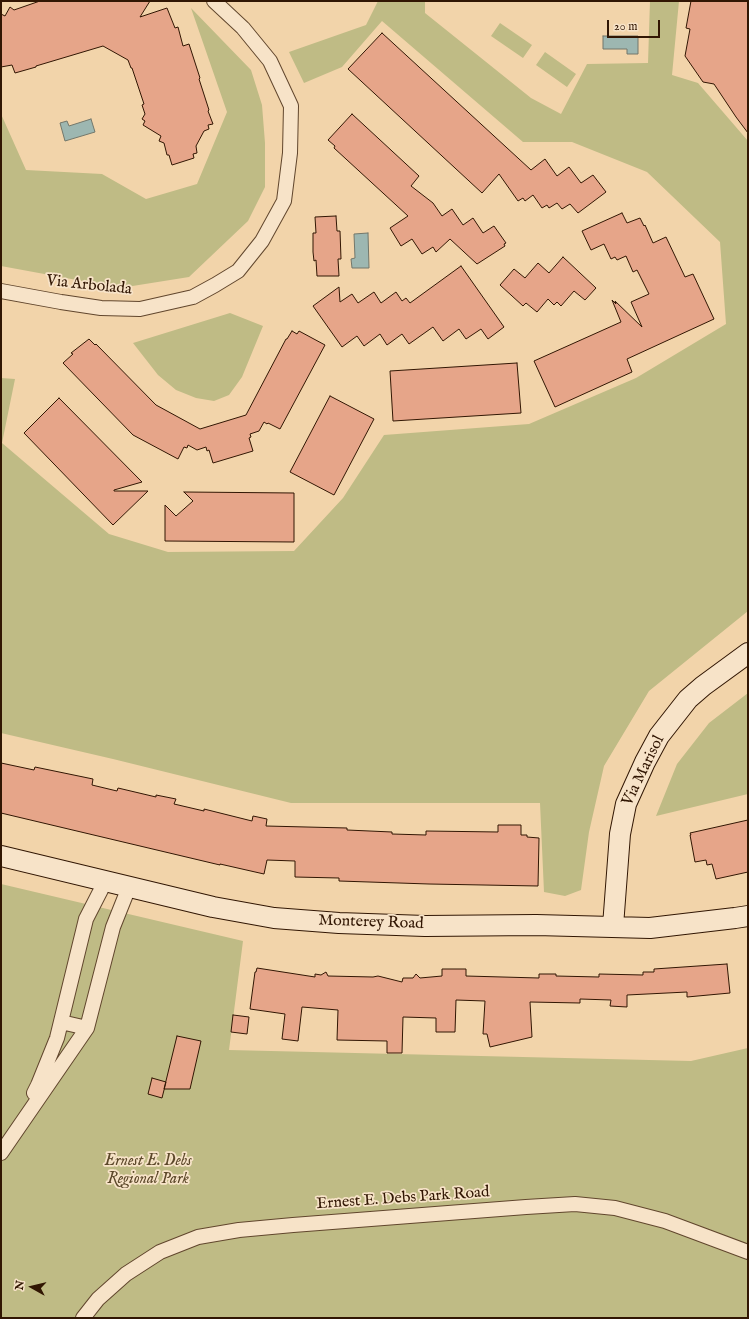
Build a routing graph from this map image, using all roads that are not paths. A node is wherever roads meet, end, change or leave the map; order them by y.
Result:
1 (214, 1) edge
2 (1, 291) edge
3 (748, 653) edge
4 (1, 856) edge
5 (106, 880) junction
6 (129, 886) junction
7 (748, 916) edge
8 (613, 926) junction
9 (61, 1022) junction
10 (87, 1028) junction
11 (1, 1144) edge
12 (1, 1153) edge
13 (748, 1252) edge
14 (83, 1318) edge

1 - 2 street, Via Arbolada
3 - 8 street, Via Marisol
4 - 5 street, Monterey Road
5 - 6 street, Monterey Road
5 - 9 street
6 - 8 street, Monterey Road
6 - 10 street
7 - 8 street, Monterey Road
9 - 10 street
9 - 11 street
10 - 12 street
13 - 14 street, Ernest E. Debs Park Road

